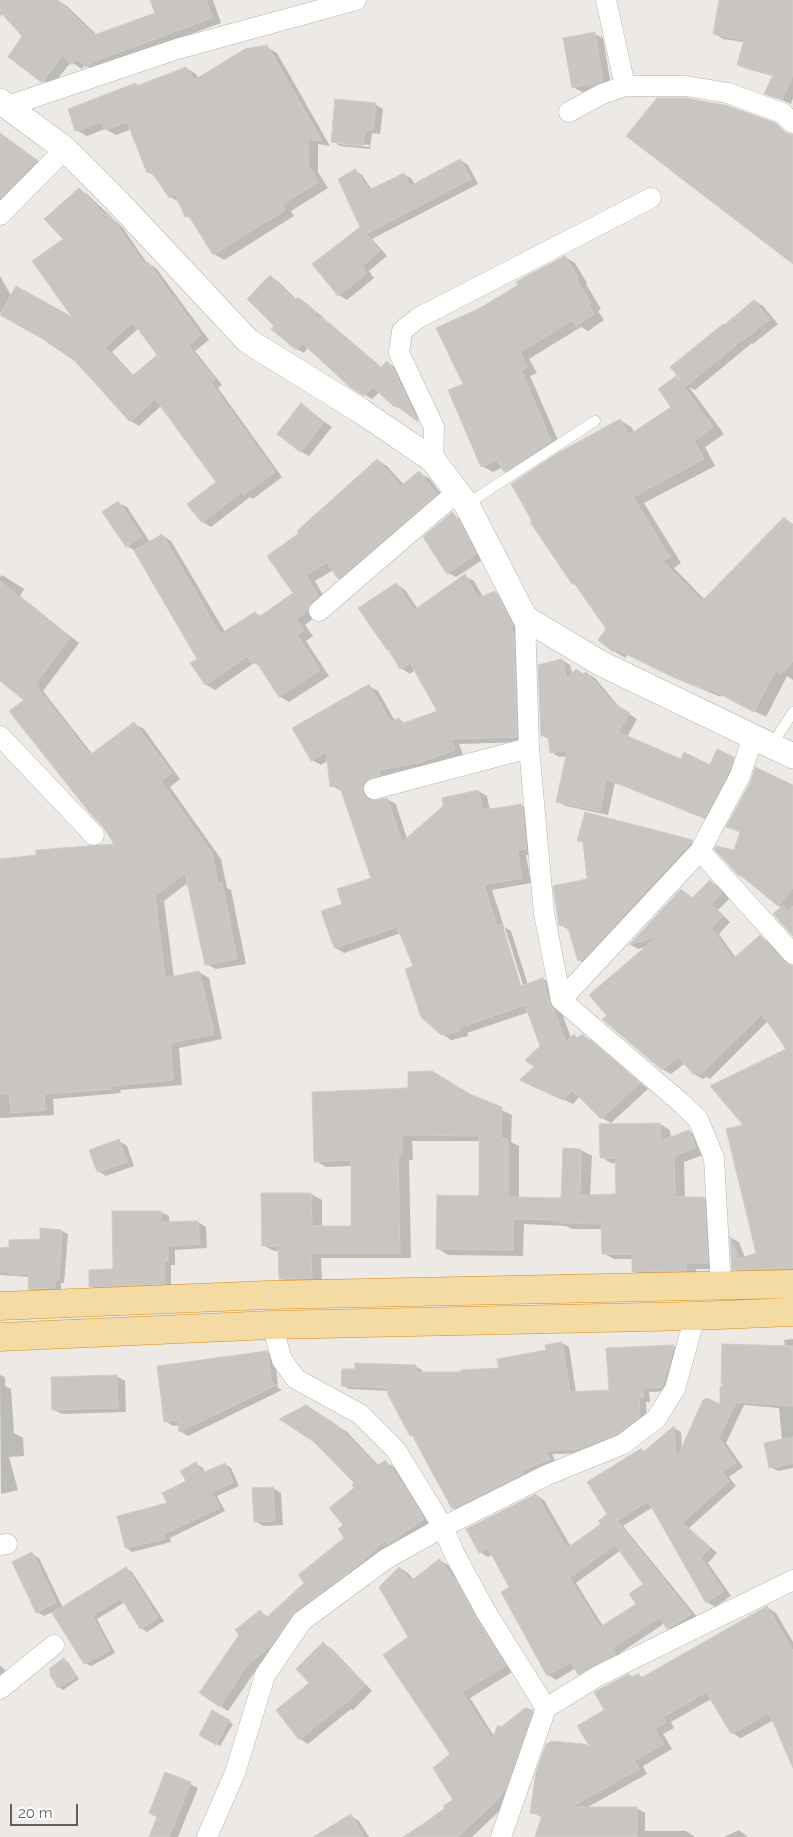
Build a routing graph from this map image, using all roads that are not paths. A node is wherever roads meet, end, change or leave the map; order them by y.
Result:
1 (356, 0) edge
2 (606, 0) edge
3 (625, 86) junction
4 (4, 104) edge
5 (568, 112) dead end
6 (793, 123) edge
7 (65, 149) junction
8 (651, 198) dead end
9 (0, 215) edge
10 (595, 421) dead end
11 (433, 460) junction
12 (462, 498) junction
13 (319, 610) dead end
14 (525, 618) junction
15 (793, 712) edge
16 (0, 736) edge
17 (773, 746) edge
18 (529, 748) junction
19 (374, 788) dead end
20 (94, 835) dead end
21 (700, 851) junction
22 (793, 954) edge
23 (561, 1000) junction
24 (793, 1284) edge
25 (721, 1287) junction
26 (0, 1306) edge
27 (793, 1312) edge
28 (696, 1316) junction
29 (272, 1324) junction
30 (0, 1337) edge
31 (443, 1526) junction
32 (793, 1580) edge
33 (54, 1645) dead end
34 (0, 1690) edge
35 (546, 1708) junction
36 (206, 1837) edge
37 (501, 1837) edge

1 - 4 street
2 - 3 street
3 - 5 street
3 - 6 street
4 - 7 street
7 - 9 street
7 - 11 street
8 - 11 street
10 - 12 lane
11 - 12 street
12 - 13 street
12 - 14 street
14 - 17 street
14 - 18 street
15 - 17 lane
16 - 20 street
17 - 21 street
18 - 19 street
18 - 23 street
21 - 22 street
21 - 23 street
23 - 25 street
24 - 25 highway
25 - 26 highway
27 - 28 highway
28 - 29 highway
28 - 31 street
29 - 30 highway
29 - 31 street
31 - 35 street
31 - 36 street
32 - 35 street
33 - 34 street
35 - 37 street

